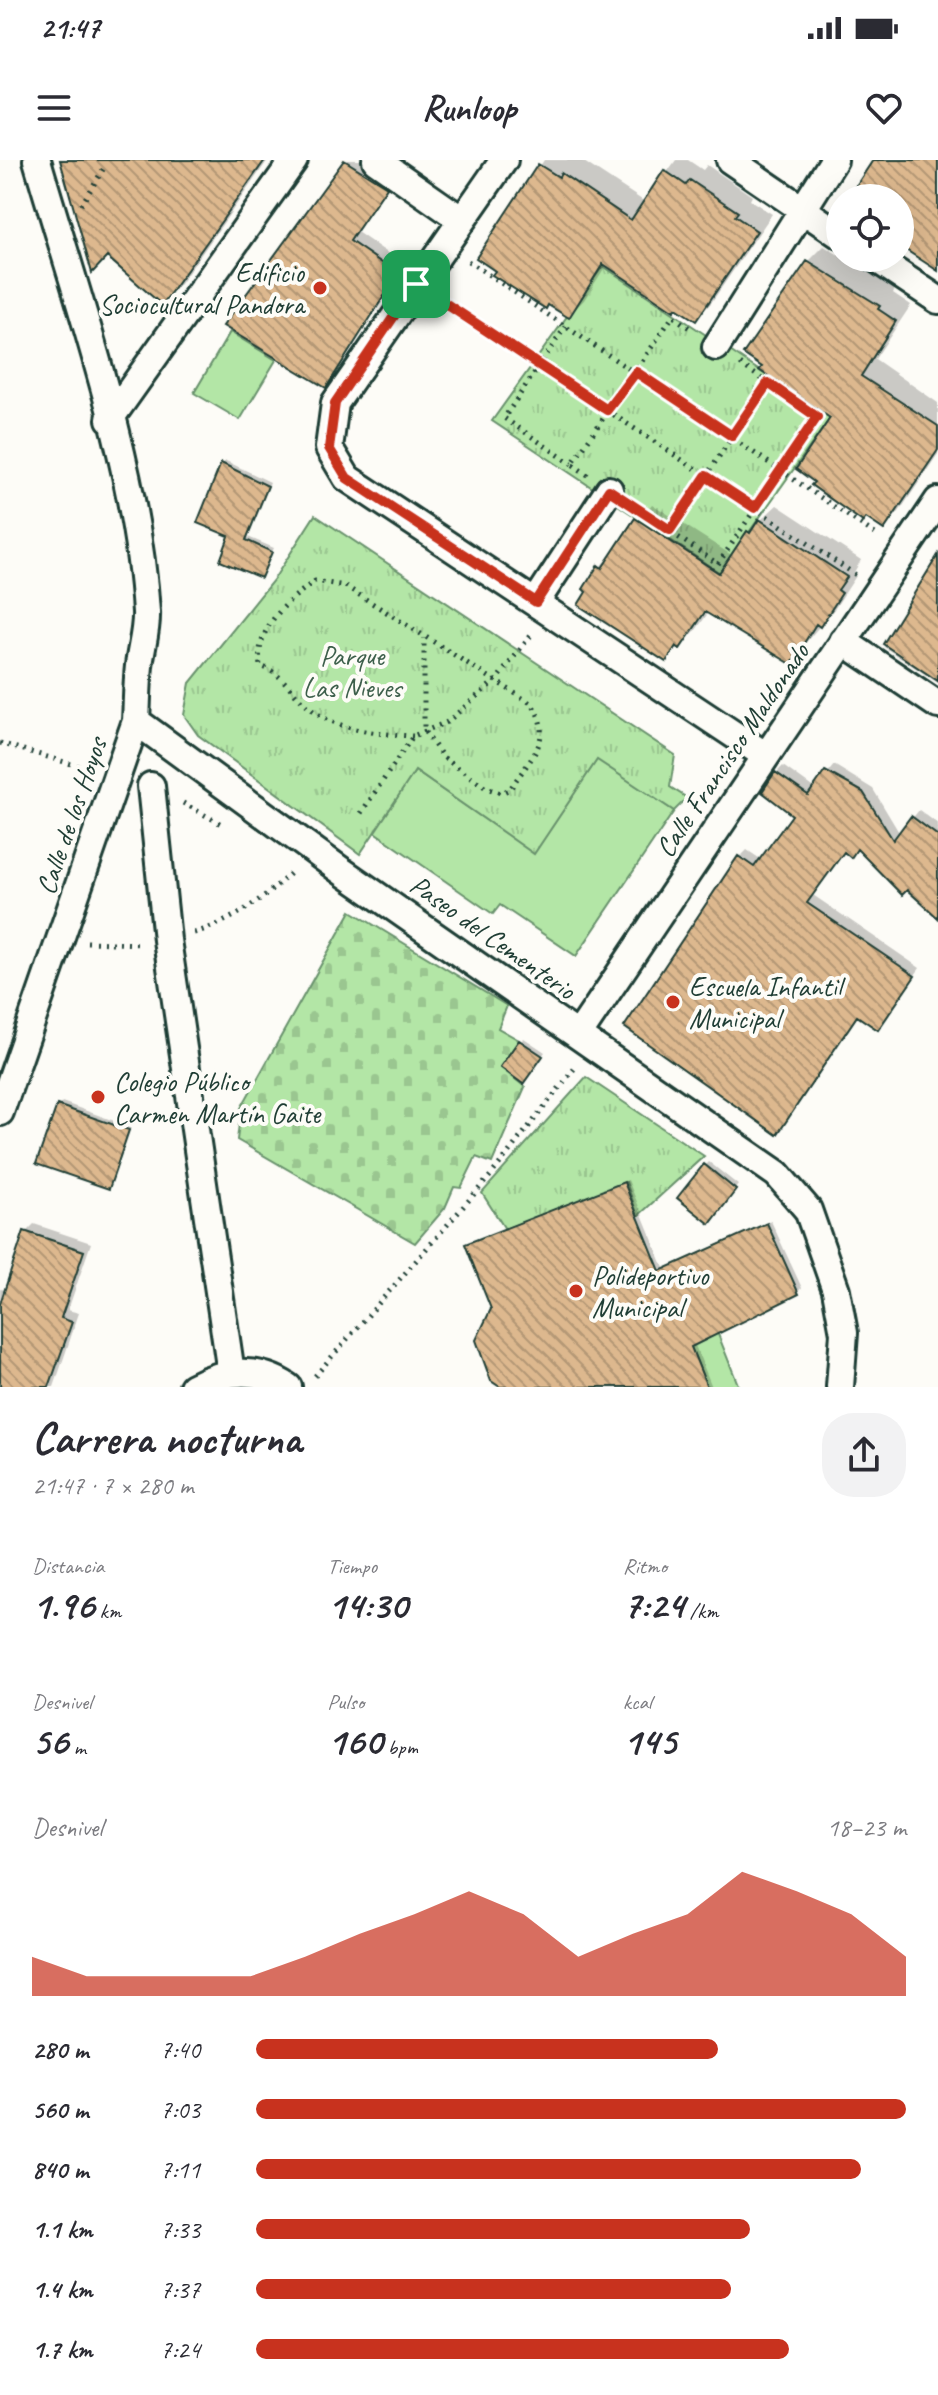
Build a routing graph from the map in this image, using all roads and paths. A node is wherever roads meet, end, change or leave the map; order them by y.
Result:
1 (37, 160) edge
2 (294, 160) edge
3 (376, 160) edge
4 (504, 160) edge
5 (730, 160) edge
6 (834, 160) edge
7 (802, 210) junction
8 (462, 220) junction
9 (826, 226) edge
10 (444, 245) junction
11 (896, 272) edge
12 (416, 284) junction
13 (938, 300) edge
14 (566, 326) junction
15 (716, 347) junction
16 (539, 365) junction
17 (636, 372) junction
18 (768, 383) junction
19 (104, 387) junction
20 (131, 391) junction
21 (607, 410) junction
22 (110, 419) junction
23 (732, 436) junction
24 (572, 464) junction
25 (781, 470) junction
26 (706, 476) junction
27 (609, 490) junction
28 (938, 501) edge
29 (755, 508) junction
30 (670, 530) junction
31 (903, 553) junction
32 (878, 590) junction
33 (542, 606) junction
34 (424, 638) junction
35 (843, 641) junction
36 (497, 679) junction
37 (938, 705) edge
38 (136, 721) junction
39 (424, 731) junction
40 (413, 736) junction
41 (0, 743) edge
42 (766, 756) junction
43 (88, 769) dead end
44 (151, 786) dead end
45 (361, 813) dead end
46 (579, 1034) junction
47 (580, 1062) dead end
48 (0, 1112) edge
49 (231, 1373) junction
50 (193, 1387) edge
51 (288, 1387) edge
52 (305, 1387) edge
53 (840, 1387) edge

1 - 19 street, Calle de los Hoyos
2 - 20 street
3 - 8 street
4 - 8 street
5 - 7 street
6 - 7 street
7 - 9 street
7 - 15 street
8 - 10 street
10 - 12 street
10 - 14 path
11 - 13 street
12 - 16 path
12 - 33 street
14 - 16 path
14 - 17 path
15 - 17 path
15 - 18 path
16 - 21 path
16 - 24 path
17 - 21 path
17 - 23 path
18 - 23 path
18 - 25 path
19 - 20 street
19 - 22 street, Calle de los Hoyos
20 - 22 street
21 - 24 path
21 - 26 path
22 - 38 street, Calle de los Hoyos
23 - 25 path
23 - 26 path
24 - 27 path
25 - 29 path
25 - 31 path
26 - 29 path
26 - 30 path
27 - 30 path
27 - 33 street
28 - 31 street, Calle Francisco Maldonado
29 - 30 path
29 - 32 path
31 - 32 street, Calle Francisco Maldonado
32 - 35 street, Calle Francisco Maldonado
33 - 36 path
33 - 42 street
34 - 36 path
34 - 39 path
34 - 40 path
35 - 37 street
35 - 42 street, Calle Francisco Maldonado
36 - 39 path
36 - 39 path
38 - 46 street, Paseo del Cementerio
38 - 48 street, Calle de los Hoyos
39 - 40 path
40 - 45 path
41 - 43 path
42 - 46 street, Calle Francisco Maldonado
44 - 49 street
46 - 53 street, Paseo del Cementerio
47 - 52 path
49 - 50 street
49 - 51 street

